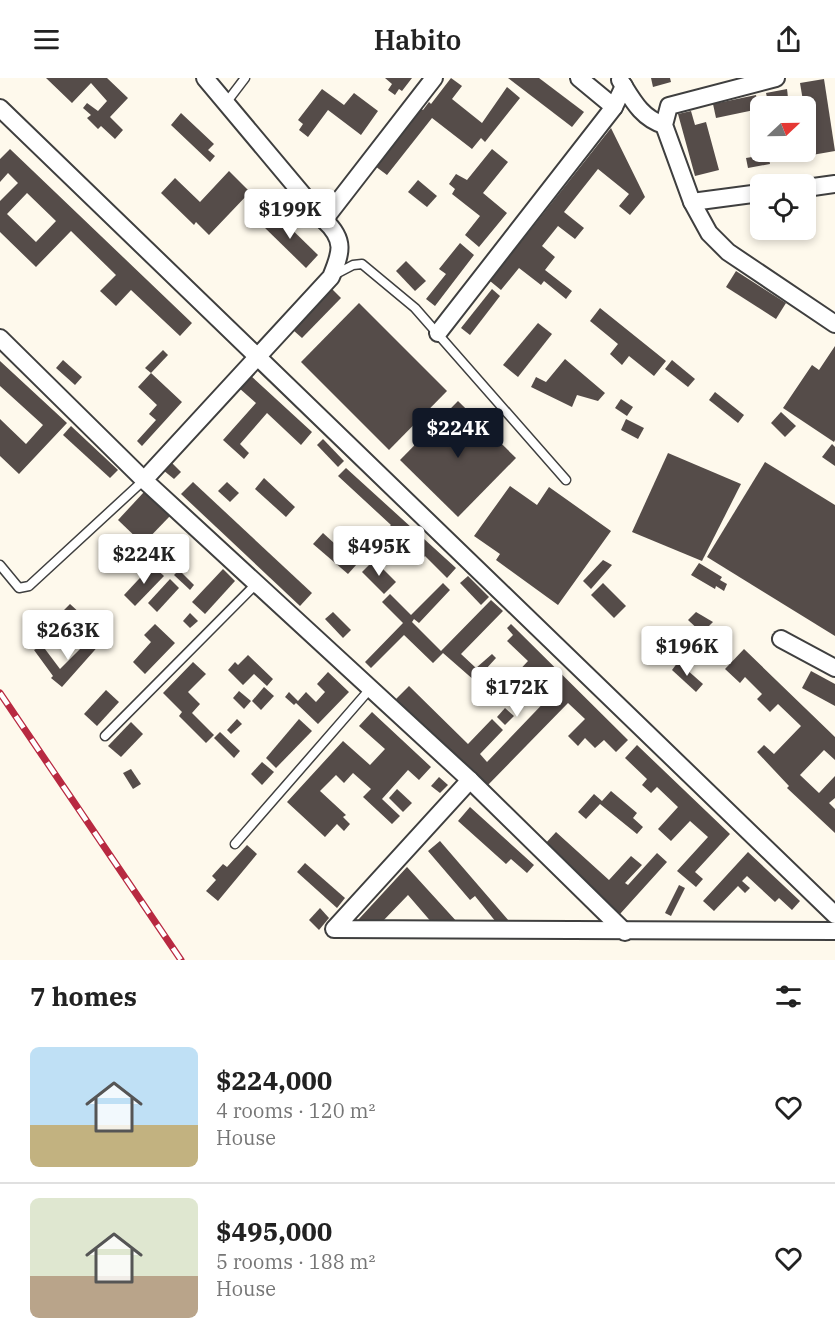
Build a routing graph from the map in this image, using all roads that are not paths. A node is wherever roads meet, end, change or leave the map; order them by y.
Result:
1 (205, 78) edge
2 (245, 78) edge
3 (434, 78) edge
4 (579, 78) edge
5 (776, 78) edge
6 (622, 82) edge
7 (226, 103) junction
8 (614, 106) junction
9 (0, 108) edge
10 (664, 125) junction
11 (835, 184) edge
12 (816, 187) edge
13 (750, 195) edge
14 (692, 202) junction
15 (324, 220) junction
16 (331, 277) junction
17 (835, 324) edge
18 (438, 333) junction
19 (0, 338) edge
20 (257, 354) junction
21 (144, 480) junction
22 (566, 480) dead end
23 (0, 565) edge
24 (256, 584) junction
25 (781, 639) dead end
26 (835, 668) edge
27 (370, 689) junction
28 (105, 736) dead end
29 (470, 780) junction
30 (235, 844) dead end
31 (835, 915) edge
32 (835, 931) edge
33 (625, 932) junction

1 - 7 street
2 - 7 lane
3 - 15 street
4 - 8 street
5 - 10 street
6 - 8 street
6 - 10 street
7 - 15 street
8 - 18 street
9 - 20 street
10 - 14 street
11 - 12 street
13 - 14 street
14 - 17 street
15 - 16 street
16 - 18 lane
16 - 20 street
18 - 22 lane
19 - 21 street
20 - 21 street
20 - 31 street
21 - 23 lane
21 - 24 street
24 - 27 street
24 - 28 lane
25 - 26 street
27 - 29 street
27 - 30 lane
29 - 33 street
29 - 33 street
32 - 33 street

